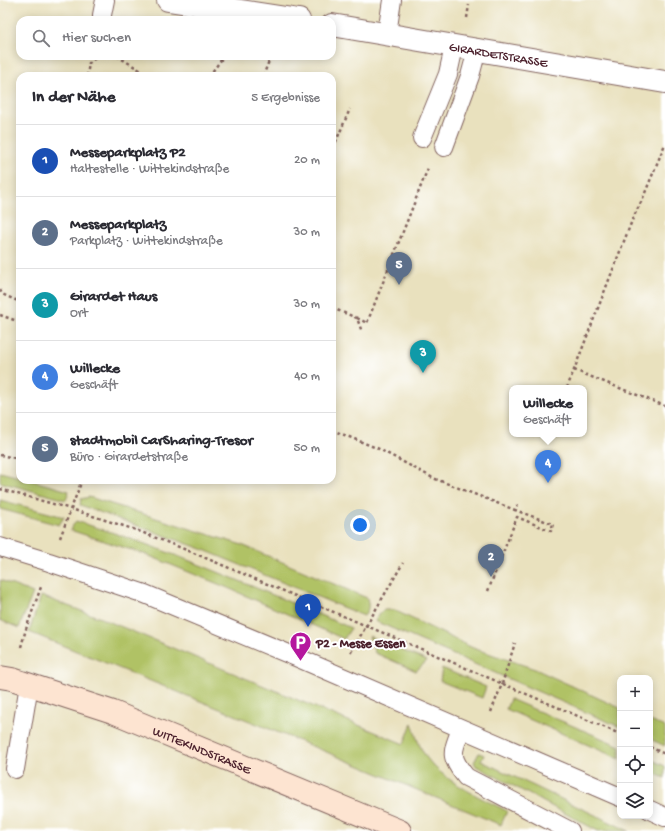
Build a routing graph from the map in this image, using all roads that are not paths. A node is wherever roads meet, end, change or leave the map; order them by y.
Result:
1 (105, 0) edge
2 (168, 0) edge
3 (392, 0) edge
4 (102, 16) edge
5 (273, 16) edge
6 (336, 26) edge
7 (387, 34) junction
8 (454, 47) junction
9 (477, 50) junction
10 (665, 82) edge
11 (422, 138) dead end
12 (444, 147) dead end
13 (0, 548) edge
14 (0, 677) edge
15 (30, 685) junction
16 (461, 729) junction
17 (15, 769) dead end
18 (617, 796) edge
19 (653, 811) edge
20 (665, 817) edge
21 (400, 831) edge
22 (570, 831) edge

1 - 4 lane
2 - 5 street
3 - 7 lane
6 - 7 street, GIRARDETSTRASSE
7 - 8 street, GIRARDETSTRASSE
8 - 9 street, GIRARDETSTRASSE
8 - 11 lane
9 - 10 street, GIRARDETSTRASSE
9 - 12 lane
13 - 16 lane
14 - 15 street, WITTEKINDSTRASSE
15 - 17 lane
15 - 21 street, WITTEKINDSTRASSE
16 - 18 lane
16 - 22 lane
19 - 20 lane

